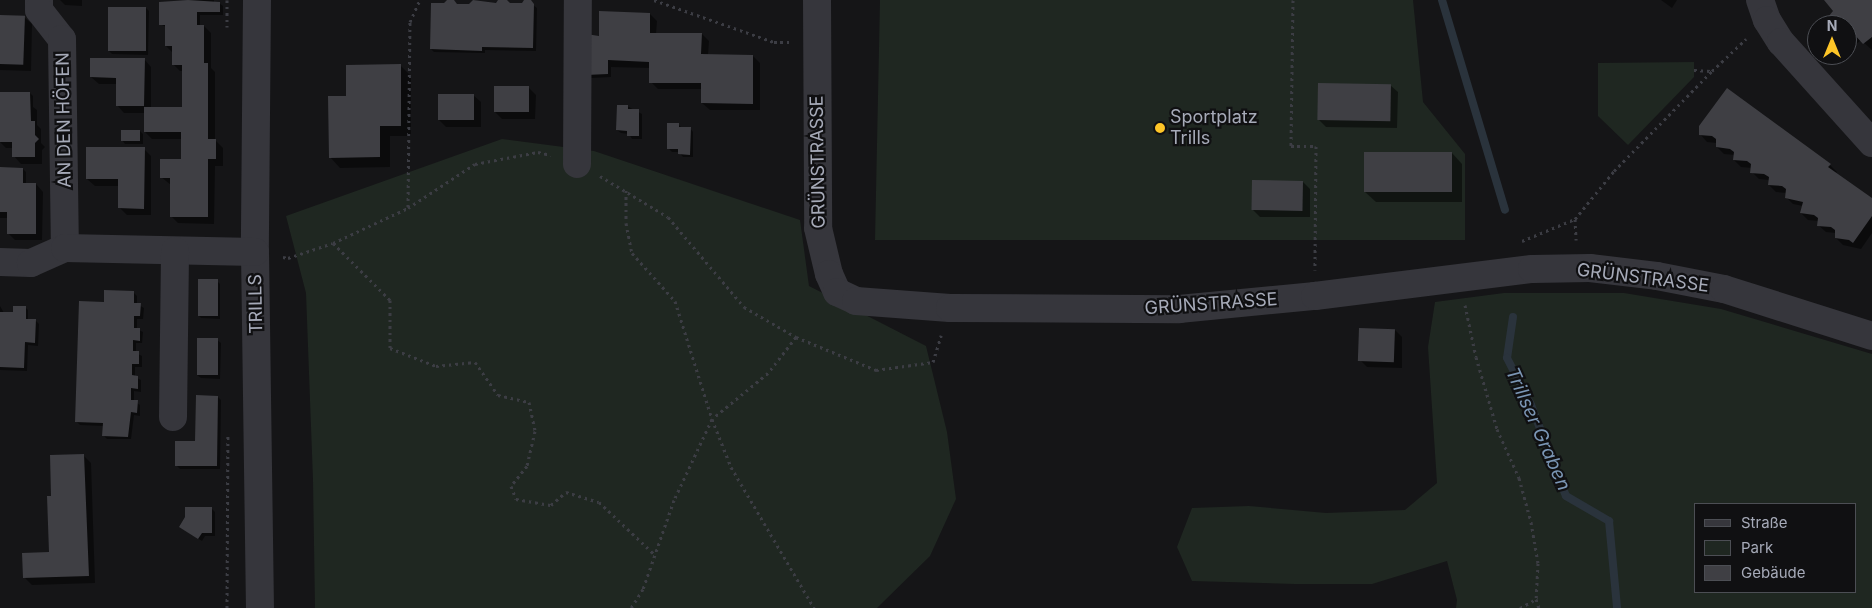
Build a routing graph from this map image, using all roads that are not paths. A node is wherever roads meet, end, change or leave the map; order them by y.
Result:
1 (39, 0) edge
2 (257, 0) edge
3 (578, 0) edge
4 (817, 0) edge
5 (1763, 10) edge
6 (1872, 143) edge
7 (578, 164) road end
8 (65, 248) junction
9 (176, 251) junction
10 (255, 252) junction
11 (0, 262) edge
12 (1872, 336) edge
13 (173, 417) dead end
14 (260, 608) edge

1 - 8 street, AN DEN HÖFEN
2 - 10 street, TRILLS
3 - 7 street
4 - 12 street, GRÜNSTRASSE
5 - 6 street
8 - 9 street
8 - 11 street
9 - 10 street
9 - 13 street
10 - 14 street, TRILLS

